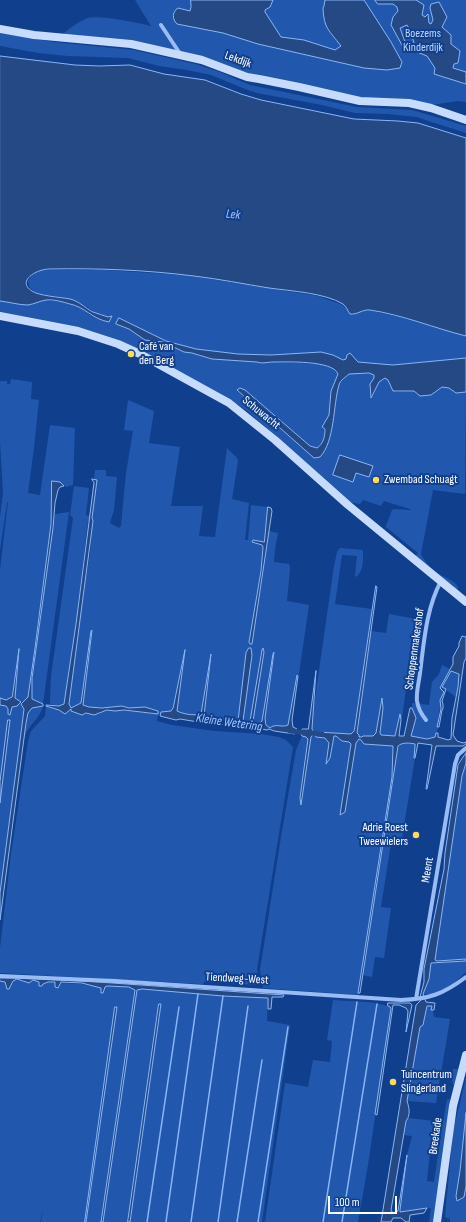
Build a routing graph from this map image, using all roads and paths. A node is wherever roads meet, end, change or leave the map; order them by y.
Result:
1 (162, 25) dead end
2 (0, 29) edge
3 (180, 56) junction
4 (466, 120) edge
5 (0, 316) edge
6 (441, 581) junction
7 (466, 602) edge
8 (426, 720) dead end
9 (466, 748) edge
10 (0, 976) edge
11 (466, 976) edge
12 (418, 999) junction
13 (466, 1055) edge
14 (438, 1216) edge

1 - 3 street
2 - 3 street, Lekdijk
3 - 4 street, Lekdijk
5 - 6 street, Schuwacht
6 - 7 street, Schuwacht
6 - 8 street, Schoppenmakershof
9 - 12 street, Meent
10 - 12 street, Tiendweg-West
11 - 12 street, Tiendweg-West
13 - 14 street, Breekade

